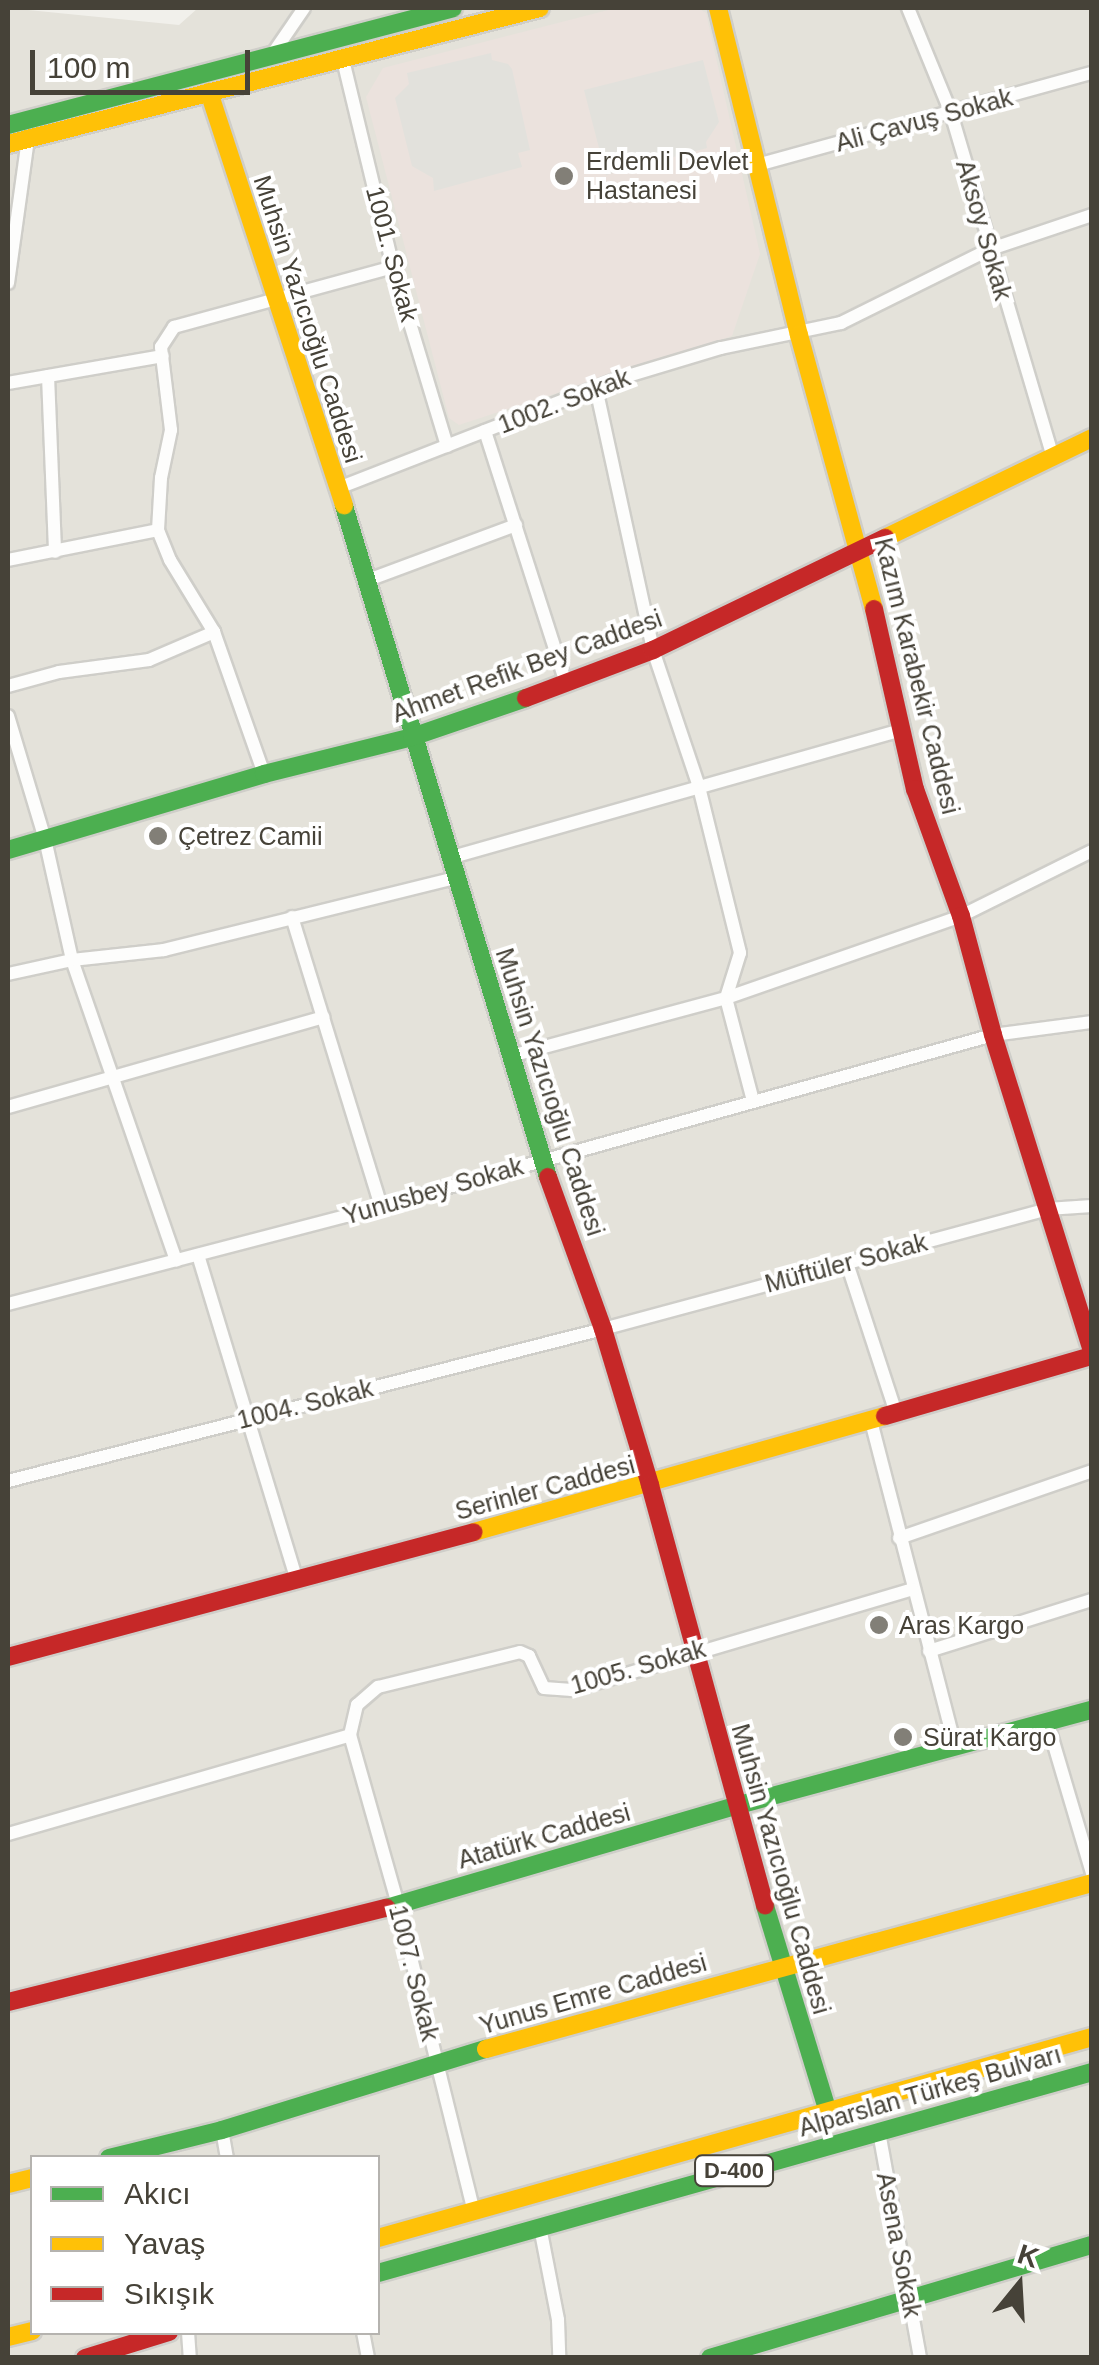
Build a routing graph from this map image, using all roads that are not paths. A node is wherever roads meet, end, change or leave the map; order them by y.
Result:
1 (304, 8) edge
2 (453, 8) edge
3 (540, 8) edge
4 (718, 8) edge
5 (908, 8) edge
6 (274, 52) junction
7 (343, 60) junction
8 (1092, 73) edge
9 (209, 92) junction
10 (950, 113) junction
11 (8, 125) edge
12 (28, 139) junction
13 (8, 144) edge
14 (757, 165) junction
15 (1092, 215) edge
16 (988, 250) junction
17 (393, 267) junction
18 (8, 283) edge
19 (276, 302) junction
20 (799, 335) junction
21 (162, 356) junction
22 (48, 376) junction
23 (8, 383) edge
24 (596, 388) junction
25 (485, 431) junction
26 (1092, 438) edge
27 (447, 446) junction
28 (1052, 454) junction
29 (336, 489) junction
30 (516, 525) junction
31 (158, 530) junction
32 (860, 550) junction
33 (56, 552) junction
34 (8, 560) edge
35 (368, 580) junction
36 (214, 632) junction
37 (653, 650) junction
38 (566, 684) junction
39 (8, 686) edge
40 (8, 716) edge
41 (901, 730) junction
42 (412, 737) junction
43 (264, 774) junction
44 (698, 788) junction
45 (46, 838) junction
46 (8, 850) edge
47 (1092, 851) edge
48 (449, 858) junction
49 (455, 878) junction
50 (961, 916) junction
51 (292, 917) junction
52 (72, 960) junction
53 (8, 974) edge
54 (726, 998) junction
55 (323, 1016) junction
56 (1092, 1022) edge
57 (993, 1035) junction
58 (511, 1056) junction
59 (113, 1078) junction
60 (754, 1101) junction
61 (8, 1107) edge
62 (542, 1161) junction
63 (381, 1206) junction
64 (1092, 1206) edge
65 (1047, 1209) junction
66 (198, 1254) junction
67 (176, 1260) junction
68 (847, 1263) junction
69 (8, 1304) edge
70 (603, 1330) junction
71 (1092, 1353) edge
72 (896, 1413) junction
73 (250, 1418) junction
74 (871, 1421) junction
75 (1092, 1471) edge
76 (8, 1481) edge
77 (650, 1485) junction
78 (899, 1538) junction
79 (296, 1580) junction
80 (912, 1589) junction
81 (1092, 1600) edge
82 (929, 1651) junction
83 (692, 1652) junction
84 (8, 1657) edge
85 (1092, 1710) edge
86 (1047, 1721) junction
87 (350, 1735) junction
88 (955, 1745) junction
89 (735, 1806) junction
90 (1085, 1828) edge
91 (8, 1834) edge
92 (1092, 1873) edge
93 (1092, 1883) edge
94 (398, 1905) junction
95 (782, 1967) junction
96 (8, 2002) edge
97 (1092, 2037) edge
98 (436, 2064) junction
99 (1092, 2072) edge
100 (828, 2112) junction
101 (222, 2130) junction
102 (879, 2132) junction
103 (121, 2155) edge
104 (227, 2155) edge
105 (474, 2212) junction
106 (540, 2227) junction
107 (380, 2237) edge
108 (1092, 2245) edge
109 (380, 2272) edge
110 (911, 2299) junction
111 (160, 2335) edge
112 (748, 2353) edge
113 (85, 2358) edge
114 (559, 2358) edge
115 (710, 2358) edge
116 (920, 2358) edge

1 - 6 street
2 - 6 main road
3 - 7 main road
4 - 14 main road, Kazım Karabekir Caddesi
5 - 10 street, Aksoy Sokak
6 - 11 main road
7 - 9 main road
7 - 17 street, 1001. Sokak
8 - 10 street, Ali Çavuş Sokak
9 - 12 main road
9 - 19 main road, Muhsin Yazıcıoğlu Caddesi
10 - 14 street, Ali Çavuş Sokak
10 - 16 street, Aksoy Sokak
12 - 13 main road
12 - 18 street
14 - 20 main road, Kazım Karabekir Caddesi
15 - 16 street, 1002. Sokak
16 - 20 street, 1002. Sokak
16 - 28 street, Aksoy Sokak
17 - 19 street
17 - 27 street, 1001. Sokak
19 - 21 street
19 - 29 main road, Muhsin Yazıcıoğlu Caddesi
20 - 24 street, 1002. Sokak
20 - 32 main road, Kazım Karabekir Caddesi
21 - 22 street
21 - 31 street
22 - 23 street
22 - 33 street
24 - 25 street, 1002. Sokak
24 - 37 street
25 - 27 street, 1002. Sokak
25 - 30 street
26 - 28 main road, Ahmet Refik Bey Caddesi
27 - 29 street, 1002. Sokak
28 - 32 main road, Ahmet Refik Bey Caddesi
29 - 35 main road, Muhsin Yazıcıoğlu Caddesi
30 - 35 street
30 - 38 street
31 - 33 street
31 - 36 street
32 - 37 main road, Ahmet Refik Bey Caddesi
32 - 41 main road, Kazım Karabekir Caddesi
33 - 34 street
35 - 42 main road, Muhsin Yazıcıoğlu Caddesi
36 - 39 street
36 - 43 street
37 - 38 main road, Ahmet Refik Bey Caddesi
37 - 44 street
38 - 42 main road, Ahmet Refik Bey Caddesi
40 - 45 street
41 - 44 street
41 - 50 main road, Kazım Karabekir Caddesi
42 - 43 main road, Ahmet Refik Bey Caddesi
42 - 48 main road, Muhsin Yazıcıoğlu Caddesi
43 - 45 main road, Ahmet Refik Bey Caddesi
44 - 48 street
44 - 54 street
45 - 46 main road, Ahmet Refik Bey Caddesi
45 - 52 street
47 - 50 street
48 - 49 main road, Muhsin Yazıcıoğlu Caddesi
49 - 51 street
49 - 58 main road, Muhsin Yazıcıoğlu Caddesi
50 - 54 street
50 - 57 main road, Kazım Karabekir Caddesi
51 - 52 street
51 - 55 street
52 - 53 street
52 - 59 street
54 - 58 street
54 - 60 street
55 - 59 street
55 - 63 street
56 - 57 street, Yunusbey Sokak
57 - 60 street, Yunusbey Sokak
57 - 65 main road, Kazım Karabekir Caddesi
58 - 62 main road, Muhsin Yazıcıoğlu Caddesi
59 - 61 street
59 - 67 street
60 - 62 street, Yunusbey Sokak
62 - 63 street, Yunusbey Sokak
62 - 70 main road, Muhsin Yazıcıoğlu Caddesi
63 - 66 street, Yunusbey Sokak
64 - 65 street, Müftüler Sokak
65 - 68 street, Müftüler Sokak
65 - 71 main road, Kazım Karabekir Caddesi
66 - 67 street, Yunusbey Sokak
66 - 73 street
67 - 69 street, Yunusbey Sokak
68 - 70 street, Müftüler Sokak
68 - 72 street
70 - 73 street, 1004. Sokak
70 - 77 main road, Muhsin Yazıcıoğlu Caddesi
71 - 72 main road, Serinler Caddesi
72 - 74 main road, Serinler Caddesi
73 - 76 street, 1004. Sokak
73 - 79 street
74 - 77 main road, Serinler Caddesi
74 - 78 street
75 - 78 street
77 - 79 main road, Serinler Caddesi
77 - 83 main road, Muhsin Yazıcıoğlu Caddesi
78 - 80 street
79 - 84 main road, Serinler Caddesi
80 - 82 street
80 - 83 street, 1005. Sokak
81 - 82 street
82 - 88 street
83 - 87 street, 1005. Sokak
83 - 89 main road, Muhsin Yazıcıoğlu Caddesi
85 - 86 main road, Atatürk Caddesi
86 - 88 main road, Atatürk Caddesi
86 - 90 street
87 - 91 street
87 - 94 street, 1007. Sokak
88 - 89 main road, Atatürk Caddesi
89 - 94 main road, Atatürk Caddesi
89 - 95 main road, Muhsin Yazıcıoğlu Caddesi
90 - 92 street
93 - 95 main road, Yunus Emre Caddesi
94 - 96 main road, Atatürk Caddesi
94 - 98 street, 1007. Sokak
95 - 98 main road, Yunus Emre Caddesi
95 - 100 main road, Muhsin Yazıcıoğlu Caddesi
97 - 100 main road, Alparslan Türkeş Bulvarı / D-400
98 - 101 main road, Yunus Emre Caddesi
98 - 105 street, 1007. Sokak
99 - 102 main road, Alparslan Türkeş Bulvarı / D-400
100 - 105 main road, Alparslan Türkeş Bulvarı / D-400
101 - 103 main road, Yunus Emre Caddesi
101 - 104 street
102 - 106 main road, Alparslan Türkeş Bulvarı / D-400
102 - 110 street, Asena Sokak
105 - 107 main road, Alparslan Türkeş Bulvarı / D-400
106 - 109 main road, Alparslan Türkeş Bulvarı / D-400
106 - 114 street
108 - 110 main road
110 - 112 main road
110 - 116 street, Asena Sokak
111 - 113 main road
112 - 115 main road

